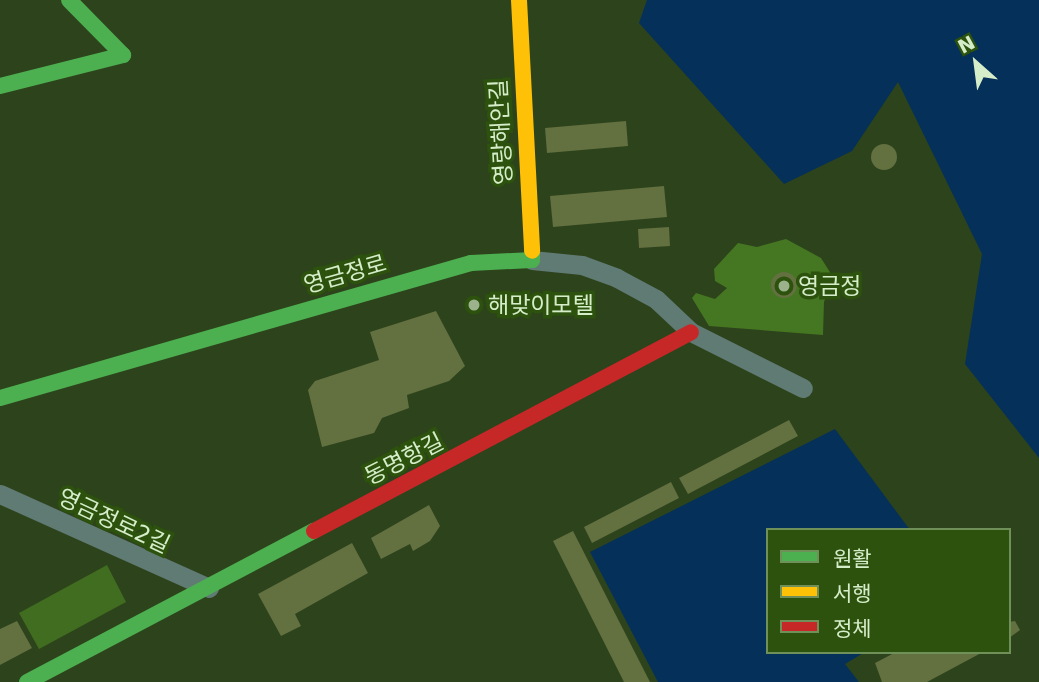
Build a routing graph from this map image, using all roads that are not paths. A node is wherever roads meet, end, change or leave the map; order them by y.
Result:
1 (69, 0) edge
2 (519, 0) edge
3 (0, 86) edge
4 (532, 260) junction
5 (691, 332) junction
6 (803, 388) dead end
7 (0, 398) edge
8 (0, 494) edge
9 (209, 588) junction
10 (27, 682) edge

1 - 3 street
2 - 4 street, 영랑해안길
4 - 5 street, 영금정로
4 - 7 street, 영금정로
5 - 6 street
5 - 9 street, 동명항길
8 - 9 street, 영금정로2길
9 - 10 street, 동명항길

